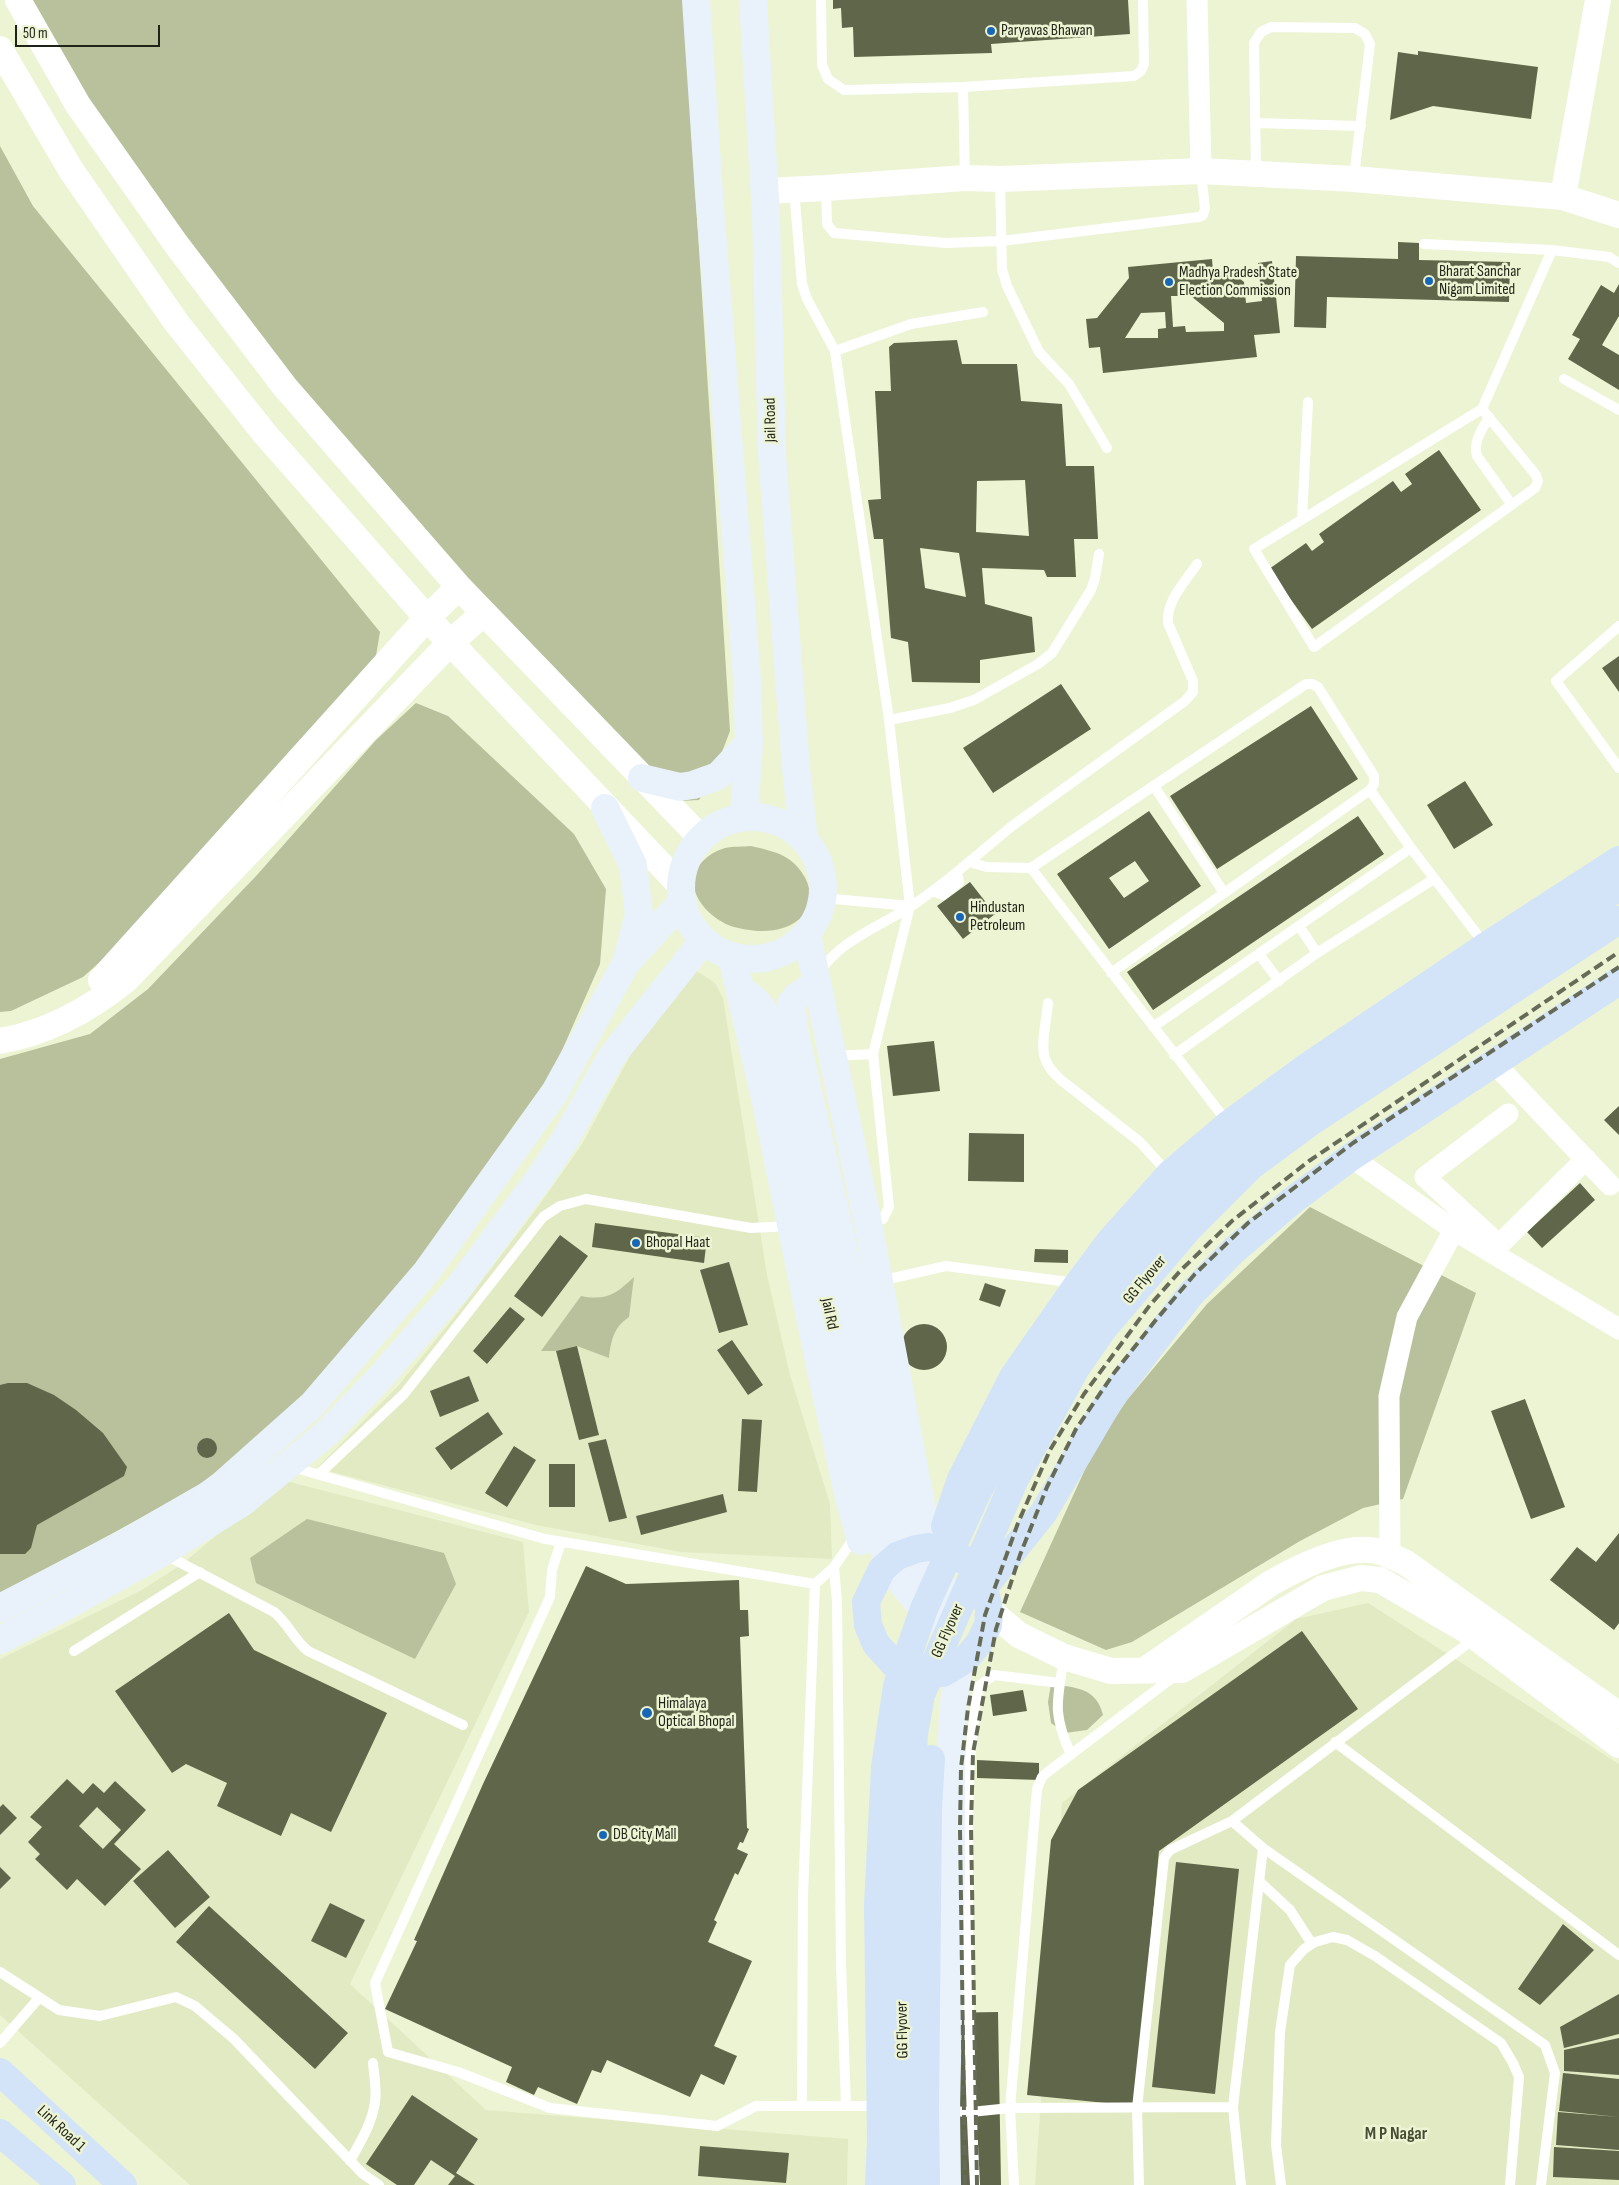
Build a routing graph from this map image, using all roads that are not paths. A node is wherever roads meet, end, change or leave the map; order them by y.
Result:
1 (18, 0) edge
2 (696, 0) edge
3 (753, 0) edge
4 (821, 0) edge
5 (1143, 0) edge
6 (1197, 0) edge
7 (1598, 0) edge
8 (0, 49) edge
9 (963, 87) junction
10 (1256, 123) junction
11 (1361, 126) junction
12 (1200, 171) junction
13 (1256, 174) junction
14 (965, 178) junction
15 (1000, 179) junction
16 (1354, 179) junction
17 (826, 188) junction
18 (765, 190) junction
19 (794, 190) junction
20 (1563, 198) junction
21 (1619, 215) edge
22 (1001, 241) junction
23 (1424, 244) dead end
24 (1552, 250) junction
25 (1619, 264) edge
26 (983, 312) dead end
27 (835, 351) junction
28 (1564, 378) dead end
29 (1308, 402) dead end
30 (1619, 410) edge
31 (1486, 413) junction
32 (1106, 448) dead end
33 (1512, 505) junction
34 (1302, 519) junction
35 (1099, 554) dead end
36 (1197, 564) dead end
37 (459, 587) junction
38 (484, 613) junction
39 (427, 618) junction
40 (1619, 626) edge
41 (450, 643) junction
42 (889, 720) junction
43 (749, 743) junction
44 (1619, 768) edge
45 (642, 778) junction
46 (1154, 786) junction
47 (1370, 790) junction
48 (605, 808) junction
49 (744, 817) junction
50 (701, 838) junction
51 (804, 840) junction
52 (1411, 848) junction
53 (1619, 860) edge
54 (969, 862) junction
55 (1031, 868) junction
56 (1434, 879) junction
57 (1619, 887) edge
58 (1224, 893) junction
59 (681, 894) junction
60 (823, 898) junction
61 (910, 906) junction
62 (1619, 920) edge
63 (1299, 926) junction
64 (807, 935) junction
65 (704, 940) junction
66 (1486, 946) junction
67 (1317, 953) junction
68 (1259, 954) junction
69 (732, 957) junction
70 (626, 964) junction
71 (1111, 973) junction
72 (1279, 981) junction
73 (1619, 981) edge
74 (816, 982) junction
75 (739, 988) junction
76 (1048, 1003) dead end
77 (0, 1023) edge
78 (1153, 1027) junction
79 (0, 1041) edge
80 (873, 1054) junction
81 (1174, 1055) junction
82 (833, 1056) junction
83 (1494, 1063) junction
84 (1508, 1114) dead end
85 (1229, 1124) junction
86 (1352, 1157) junction
87 (1586, 1159) junction
88 (1170, 1174) junction
89 (1610, 1185) dead end
90 (868, 1223) junction
91 (791, 1226) junction
92 (1454, 1230) junction
93 (879, 1282) junction
94 (1078, 1284) junction
95 (1619, 1329) edge
96 (289, 1466) junction
97 (319, 1474) junction
98 (858, 1533) junction
99 (561, 1542) junction
100 (933, 1548) junction
101 (162, 1553) junction
102 (1390, 1556) junction
103 (834, 1566) junction
104 (200, 1572) junction
105 (876, 1577) junction
106 (936, 1582) junction
107 (815, 1584) junction
108 (987, 1598) junction
109 (961, 1602) junction
110 (0, 1608) edge
111 (924, 1609) junction
112 (949, 1627) junction
113 (1473, 1628) junction
114 (0, 1640) edge
115 (74, 1651) dead end
116 (1064, 1657) junction
117 (951, 1668) junction
118 (1145, 1670) junction
119 (1182, 1670) junction
120 (1060, 1683) junction
121 (1619, 1715) edge
122 (463, 1726) dead end
123 (1335, 1742) junction
124 (1619, 1745) edge
125 (1071, 1754) junction
126 (1232, 1821) junction
127 (1263, 1848) junction
128 (1259, 1881) junction
129 (1312, 1944) junction
130 (1619, 1955) edge
131 (0, 1972) edge
132 (39, 1998) junction
133 (0, 2043) edge
134 (373, 2063) dead end
135 (0, 2072) edge
136 (846, 2105) junction
137 (802, 2106) junction
138 (1234, 2107) junction
139 (1010, 2108) junction
140 (1137, 2108) junction
141 (947, 2110) junction
142 (0, 2133) edge
143 (350, 2161) junction
144 (62, 2185) edge
145 (123, 2185) edge
146 (379, 2185) edge
147 (879, 2185) edge
148 (904, 2185) edge
149 (926, 2185) edge
150 (947, 2185) edge
151 (974, 2185) edge
152 (1014, 2185) edge
153 (1139, 2185) edge
154 (1241, 2185) edge
155 (1280, 2185) edge
156 (1510, 2185) edge
157 (1541, 2185) edge

1 - 37 street
2 - 43 main road
3 - 18 main road, Jail Road
4 - 9 lane
5 - 9 lane
6 - 12 street
7 - 20 street
8 - 39 street
9 - 14 lane
10 - 11 lane
10 - 11 lane
10 - 13 lane
11 - 16 lane
12 - 13 street
12 - 15 street
12 - 22 lane
13 - 16 street
14 - 15 street
14 - 17 street
15 - 22 lane
16 - 20 street
17 - 19 street
17 - 22 lane
18 - 19 street
18 - 51 main road, Jail Road
19 - 27 lane
20 - 21 street
22 - 32 lane
23 - 24 lane
24 - 25 lane
24 - 31 lane
26 - 27 lane
27 - 42 lane
28 - 30 lane
29 - 34 lane
31 - 33 lane
31 - 33 lane
31 - 34 lane
33 - 34 lane
35 - 42 lane
36 - 54 lane
37 - 38 street
37 - 39 street
38 - 41 street
38 - 45 street
39 - 41 street
39 - 77 street
40 - 44 lane
41 - 48 street
41 - 79 street
42 - 61 lane
43 - 45 main road
43 - 49 main road
45 - 50 street
46 - 47 lane
46 - 55 lane
46 - 58 lane
47 - 52 lane
47 - 58 lane
48 - 59 street
48 - 70 main road
49 - 50 main road
49 - 51 main road
50 - 59 main road
51 - 60 main road
52 - 56 lane
52 - 63 lane
53 - 66 main road
54 - 55 lane
54 - 61 lane
55 - 71 lane
56 - 66 lane
56 - 67 lane
57 - 106 main road, GG Flyover
58 - 71 lane
59 - 65 main road
59 - 70 main road
60 - 61 lane
60 - 64 main road
61 - 74 lane
61 - 80 lane
62 - 109 main road, GG Flyover
63 - 67 lane
63 - 68 lane
64 - 69 main road
64 - 74 main road
65 - 69 main road
65 - 96 main road
66 - 85 main road
67 - 72 lane
68 - 72 lane
68 - 78 lane
69 - 75 main road
70 - 110 main road
71 - 78 lane
72 - 81 lane
73 - 83 main road
74 - 82 main road
74 - 106 main road, Jail Rd
75 - 91 main road
75 - 111 main road, Jail Rd
76 - 88 lane
78 - 81 lane
80 - 82 lane
80 - 90 lane
81 - 85 lane
82 - 90 main road
83 - 86 main road
83 - 87 street
84 - 87 street
85 - 88 main road
86 - 92 street
86 - 108 main road
87 - 89 street
88 - 94 main road
90 - 93 main road
91 - 97 lane
91 - 98 main road
92 - 95 street
92 - 102 street
93 - 94 lane
93 - 100 main road
94 - 100 main road
96 - 97 lane
96 - 101 main road
97 - 99 lane
98 - 103 lane
98 - 105 main road
99 - 107 lane
99 - 137 lane
100 - 105 main road
100 - 108 main road
101 - 104 lane
101 - 114 main road
102 - 113 street
102 - 118 street
103 - 107 lane
103 - 136 lane
104 - 115 lane
104 - 122 lane
105 - 117 main road
106 - 109 main road, Jail Rd
106 - 111 main road, GG Flyover
107 - 137 lane
108 - 116 street
108 - 117 main road
109 - 112 main road, GG Flyover
111 - 112 main road, Jail Rd
111 - 147 main road, GG Flyover
112 - 148 main road, GG Flyover
113 - 119 street
113 - 121 street
113 - 123 lane
113 - 124 street
116 - 118 street
116 - 120 lane
117 - 141 main road
118 - 119 street
119 - 125 lane
120 - 125 lane
120 - 141 lane
123 - 126 lane
123 - 130 lane
125 - 139 lane
126 - 127 lane
126 - 140 lane
127 - 128 lane
127 - 157 lane
128 - 129 lane
128 - 138 lane
129 - 155 lane
129 - 156 lane
131 - 132 lane
132 - 133 lane
132 - 143 lane
134 - 143 lane
135 - 145 main road, Link Road 1
136 - 137 lane
136 - 141 lane
138 - 140 lane
138 - 154 lane
139 - 140 lane
139 - 141 lane
139 - 152 lane
140 - 153 lane
141 - 149 main road
141 - 150 main road
141 - 151 lane
142 - 144 main road
143 - 146 lane

